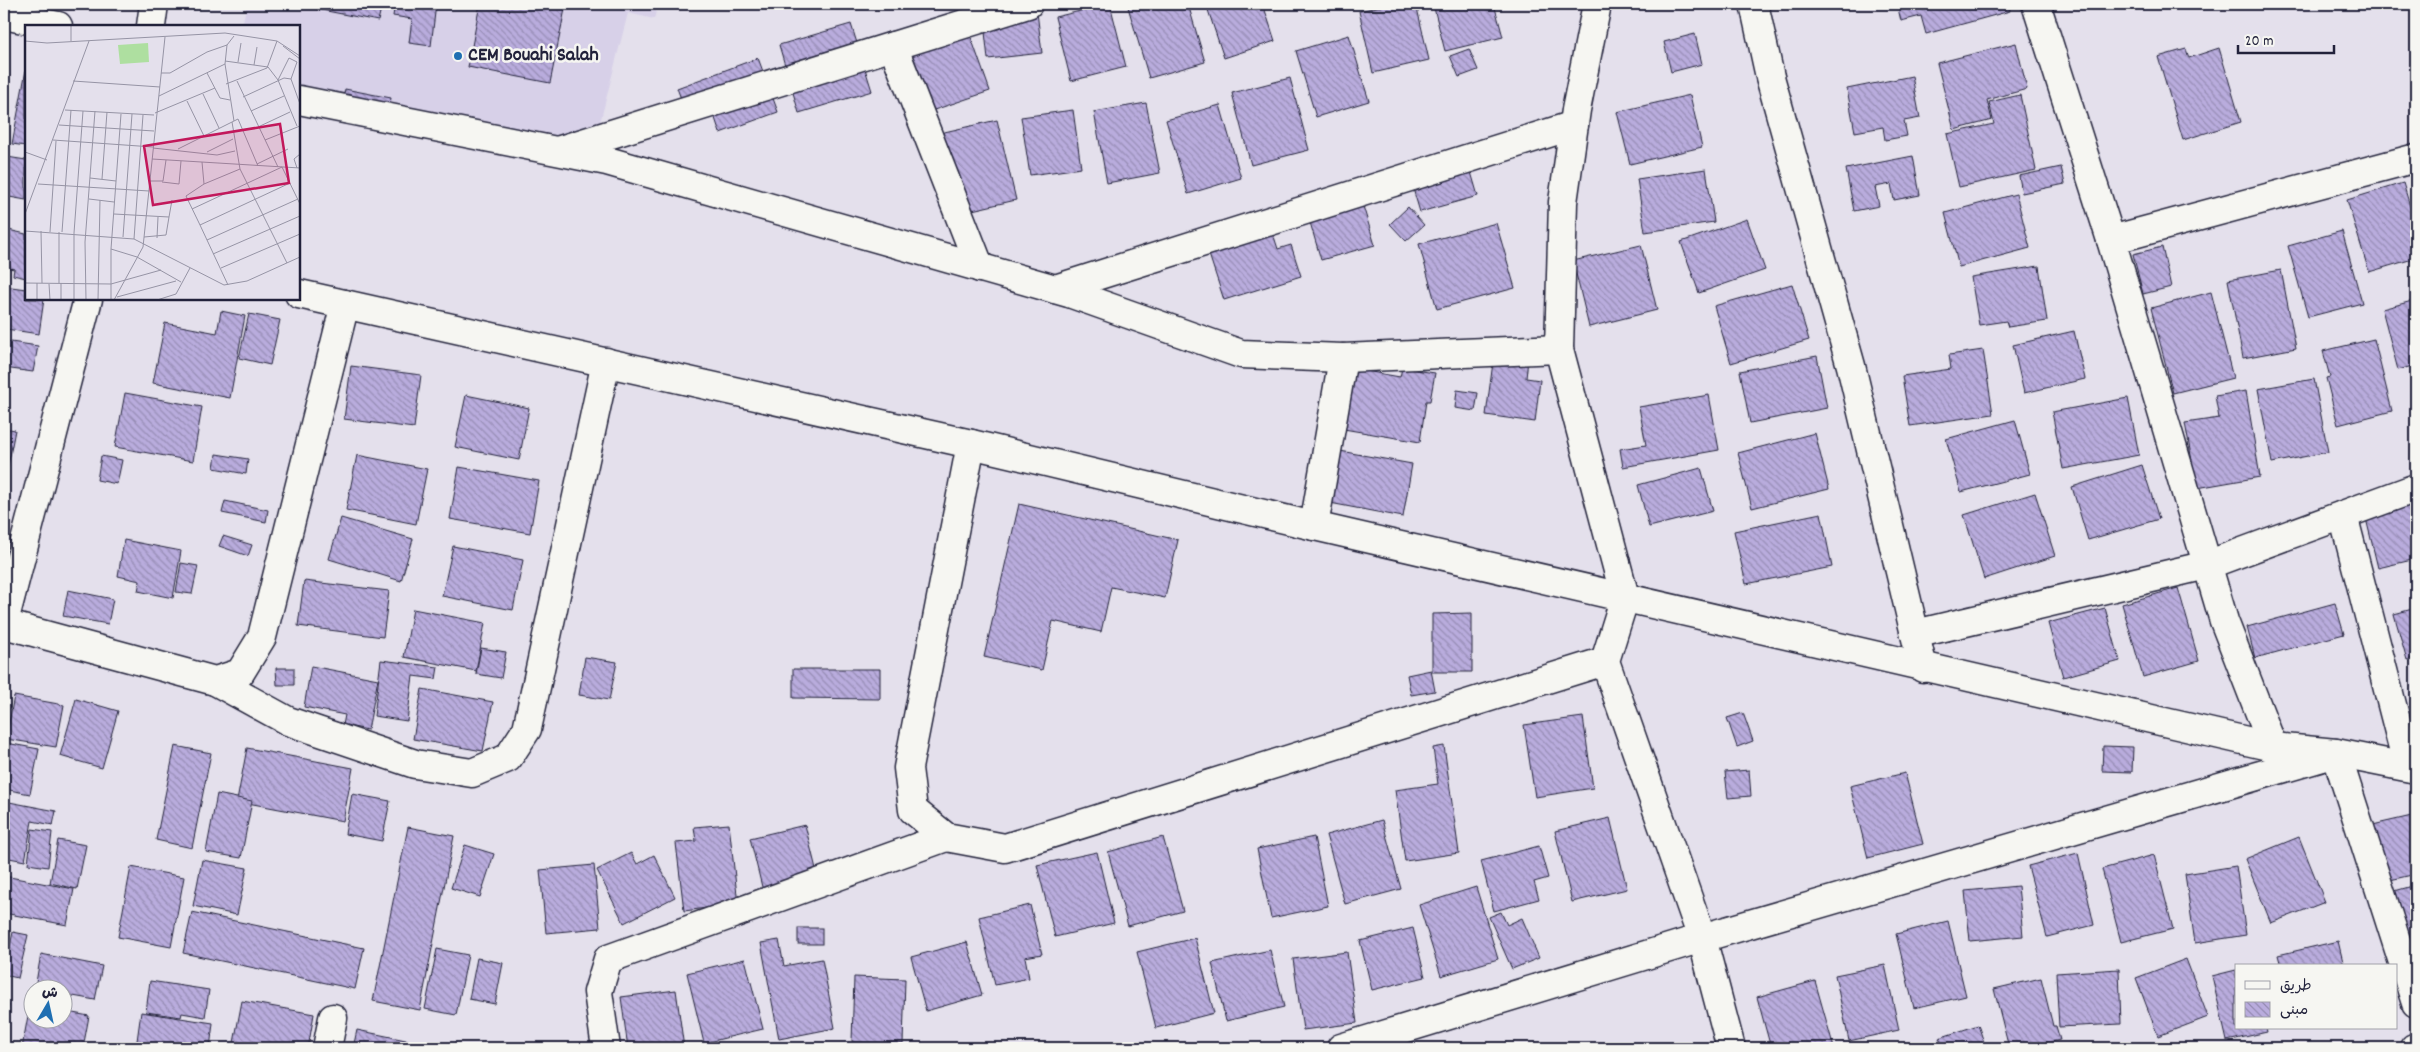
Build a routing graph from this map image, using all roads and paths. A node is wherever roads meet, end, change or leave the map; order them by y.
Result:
1 (154, 4) edge
2 (1028, 4) edge
3 (1597, 4) edge
4 (1754, 4) edge
5 (2036, 4) edge
6 (4, 15) edge
7 (53, 25) edge
8 (152, 25) edge
9 (893, 46) junction
10 (300, 100) edge
11 (1574, 125) junction
12 (556, 151) junction
13 (2416, 158) edge
14 (2111, 240) junction
15 (980, 268) junction
16 (1055, 289) junction
17 (300, 294) edge
18 (88, 300) edge
19 (345, 304) junction
20 (1559, 348) junction
21 (1344, 358) junction
22 (606, 362) junction
23 (971, 444) junction
24 (2416, 488) edge
25 (2343, 515) junction
26 (1314, 526) junction
27 (2207, 565) junction
28 (1624, 597) junction
29 (4, 623) edge
30 (1915, 634) junction
31 (1605, 661) junction
32 (1924, 668) junction
33 (215, 682) junction
34 (2273, 747) junction
35 (2336, 753) junction
36 (2412, 768) edge
37 (946, 837) junction
38 (1702, 938) junction
39 (2416, 1003) edge
40 (333, 1018) dead end
41 (327, 1048) edge
42 (606, 1048) edge
43 (1341, 1048) edge
44 (1731, 1048) edge

1 - 8 street
2 - 9 street
3 - 11 street
4 - 30 street
5 - 14 street
6 - 7 street
9 - 12 street
9 - 15 street
10 - 12 street
11 - 16 street
11 - 20 street
12 - 15 street
13 - 14 street
14 - 27 street
15 - 16 street
16 - 21 street
17 - 19 street
18 - 29 street
19 - 22 street
19 - 33 street
20 - 21 street
20 - 28 street
21 - 26 street
22 - 23 street
22 - 33 street
23 - 26 street
23 - 37 street
24 - 25 street
25 - 27 street
25 - 36 street
26 - 28 street
27 - 30 street
27 - 34 street
28 - 31 street
28 - 32 street
29 - 33 street
30 - 32 street
31 - 37 street
31 - 38 street
32 - 34 street
34 - 35 street
35 - 36 street
35 - 38 street
35 - 39 street
37 - 42 street
38 - 43 street
38 - 44 street
40 - 41 street

